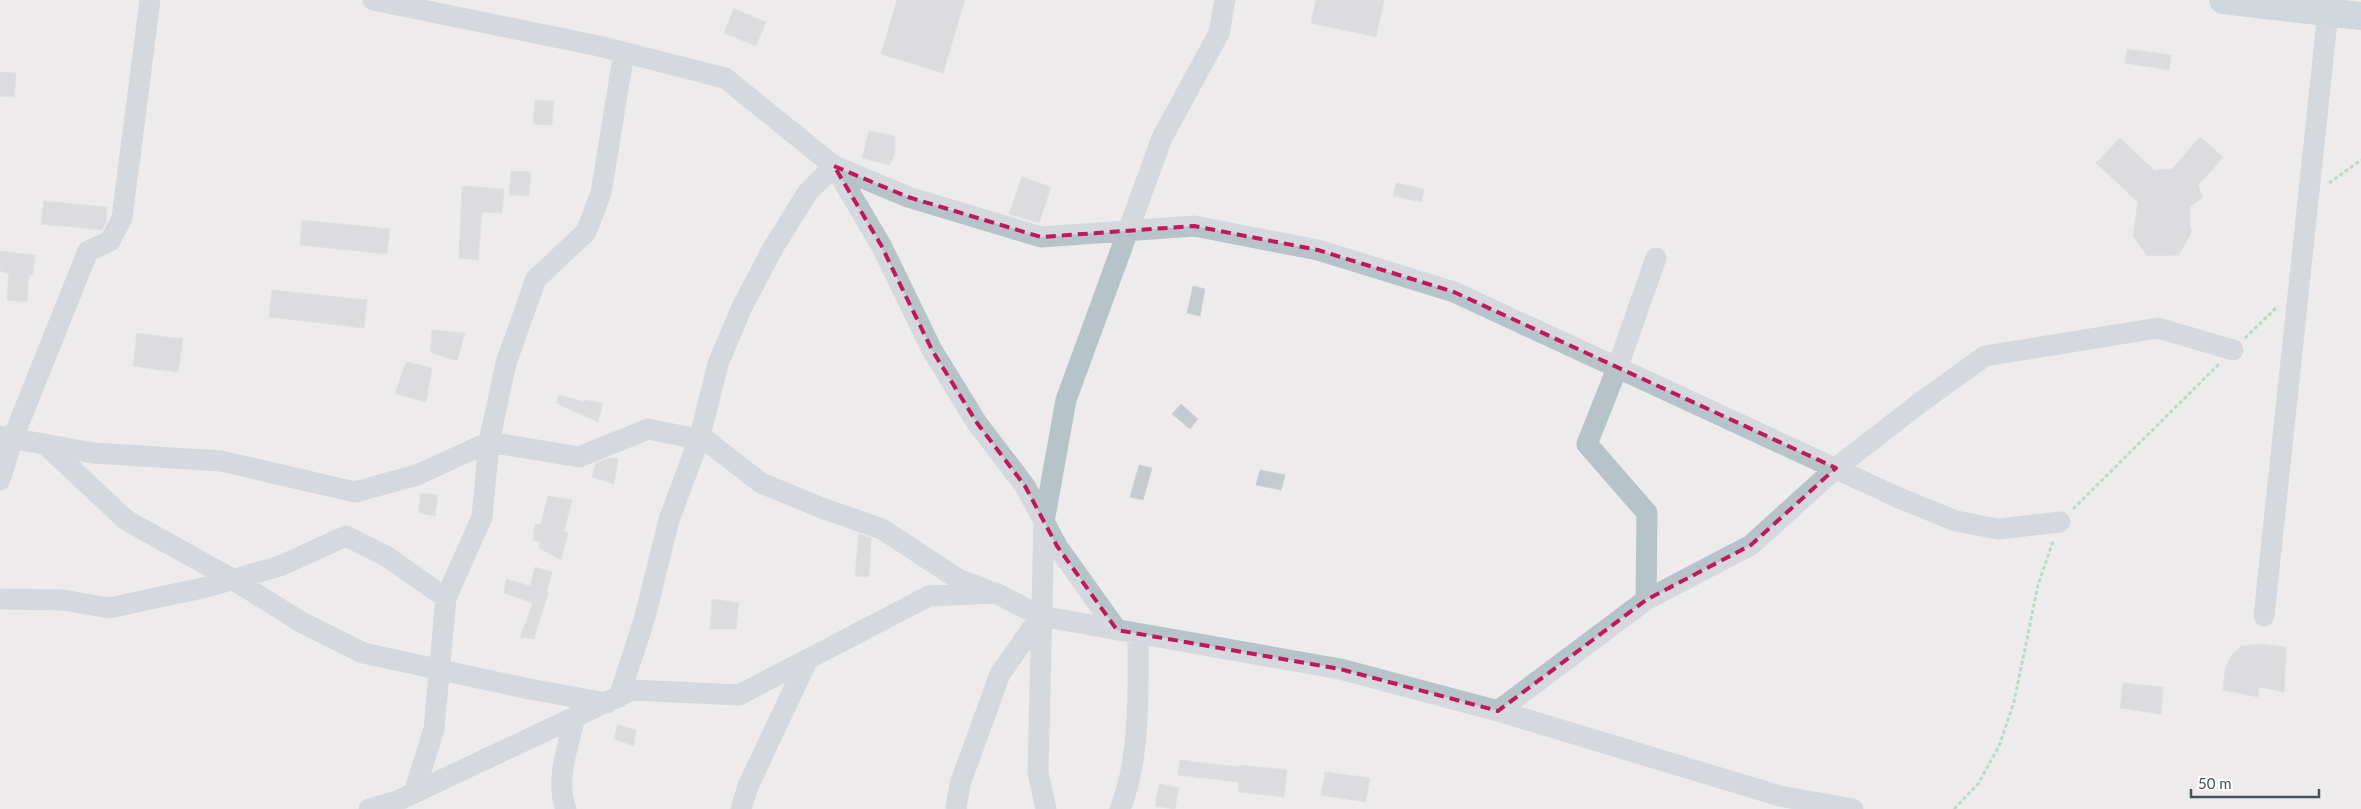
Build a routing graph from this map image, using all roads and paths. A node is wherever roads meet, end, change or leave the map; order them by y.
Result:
1 (150, 0) edge
2 (373, 0) edge
3 (1225, 0) edge
4 (2223, 0) edge
5 (2328, 12) junction
6 (2361, 16) edge
7 (624, 52) junction
8 (2361, 160) edge
9 (834, 166) junction
10 (2309, 197) junction
11 (1127, 230) junction
12 (1656, 258) dead end
13 (2300, 284) junction
14 (2233, 350) junction
15 (1618, 366) junction
16 (6, 437) edge
17 (699, 439) junction
18 (489, 442) junction
19 (45, 444) junction
20 (1836, 468) junction
21 (0, 480) edge
22 (1044, 522) junction
23 (2060, 522) junction
24 (234, 580) junction
25 (996, 593) junction
26 (446, 598) junction
27 (0, 599) edge
28 (1646, 600) junction
29 (1040, 616) junction
30 (2264, 616) dead end
31 (1117, 630) junction
32 (1138, 634) junction
33 (808, 659) junction
34 (441, 669) junction
35 (613, 700) junction
36 (1498, 711) junction
37 (575, 717) junction
38 (405, 801) edge
39 (369, 809) edge
40 (566, 809) edge
41 (741, 809) edge
42 (956, 809) edge
43 (1046, 809) edge
44 (1120, 809) edge
45 (1853, 809) edge
46 (1954, 809) edge

1 - 16 street
2 - 7 street
3 - 11 street
4 - 5 main road
5 - 6 main road
5 - 10 street
7 - 9 street
7 - 18 street
8 - 10 path
9 - 11 street
9 - 17 street
9 - 22 street
10 - 13 street
11 - 15 street
11 - 22 street
12 - 15 street
13 - 14 path
13 - 30 street
14 - 20 street
14 - 23 path
15 - 20 street
15 - 28 street
16 - 19 street
16 - 21 street
17 - 18 street
17 - 25 street
17 - 35 street
18 - 19 street
18 - 26 street
19 - 24 street
20 - 23 street
20 - 28 street
22 - 29 street
22 - 31 street
23 - 46 path
24 - 26 street
24 - 27 street
24 - 34 street
25 - 29 street
25 - 33 street
26 - 34 street
28 - 36 street
29 - 31 street
29 - 42 street
29 - 43 street
31 - 32 street
32 - 36 street
32 - 44 street
33 - 35 street
33 - 41 street
34 - 35 street
34 - 38 street
35 - 37 street
36 - 45 street
37 - 38 street
37 - 40 street
38 - 39 street

